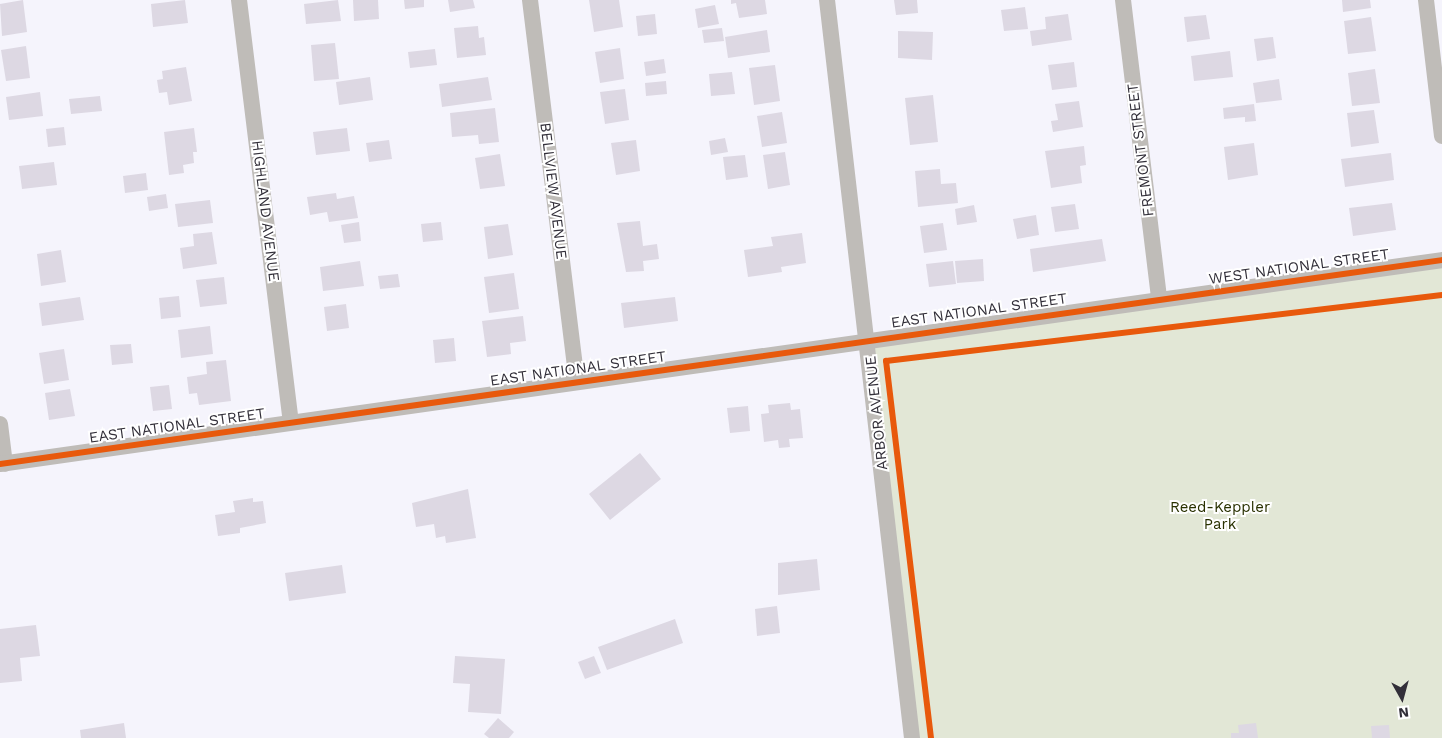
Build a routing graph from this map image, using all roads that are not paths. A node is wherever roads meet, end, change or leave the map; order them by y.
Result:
1 (239, 0) edge
2 (530, 0) edge
3 (827, 0) edge
4 (1123, 0) edge
5 (1426, 0) edge
6 (1442, 136) edge
7 (1442, 260) edge
8 (1159, 299) junction
9 (868, 339) junction
10 (577, 381) junction
11 (291, 422) junction
12 (0, 424) edge
13 (2, 464) edge
14 (910, 737) edge

1 - 11 street, HIGHLAND AVENUE
2 - 10 street, BELLVIEW AVENUE
3 - 9 street, ARBOR AVENUE
4 - 8 street, FREMONT STREET
5 - 6 street
7 - 8 street, WEST NATIONAL STREET
8 - 9 street, EAST NATIONAL STREET
9 - 10 street, EAST NATIONAL STREET
9 - 14 street, ARBOR AVENUE
10 - 11 street, EAST NATIONAL STREET
11 - 13 street, EAST NATIONAL STREET
12 - 13 street

